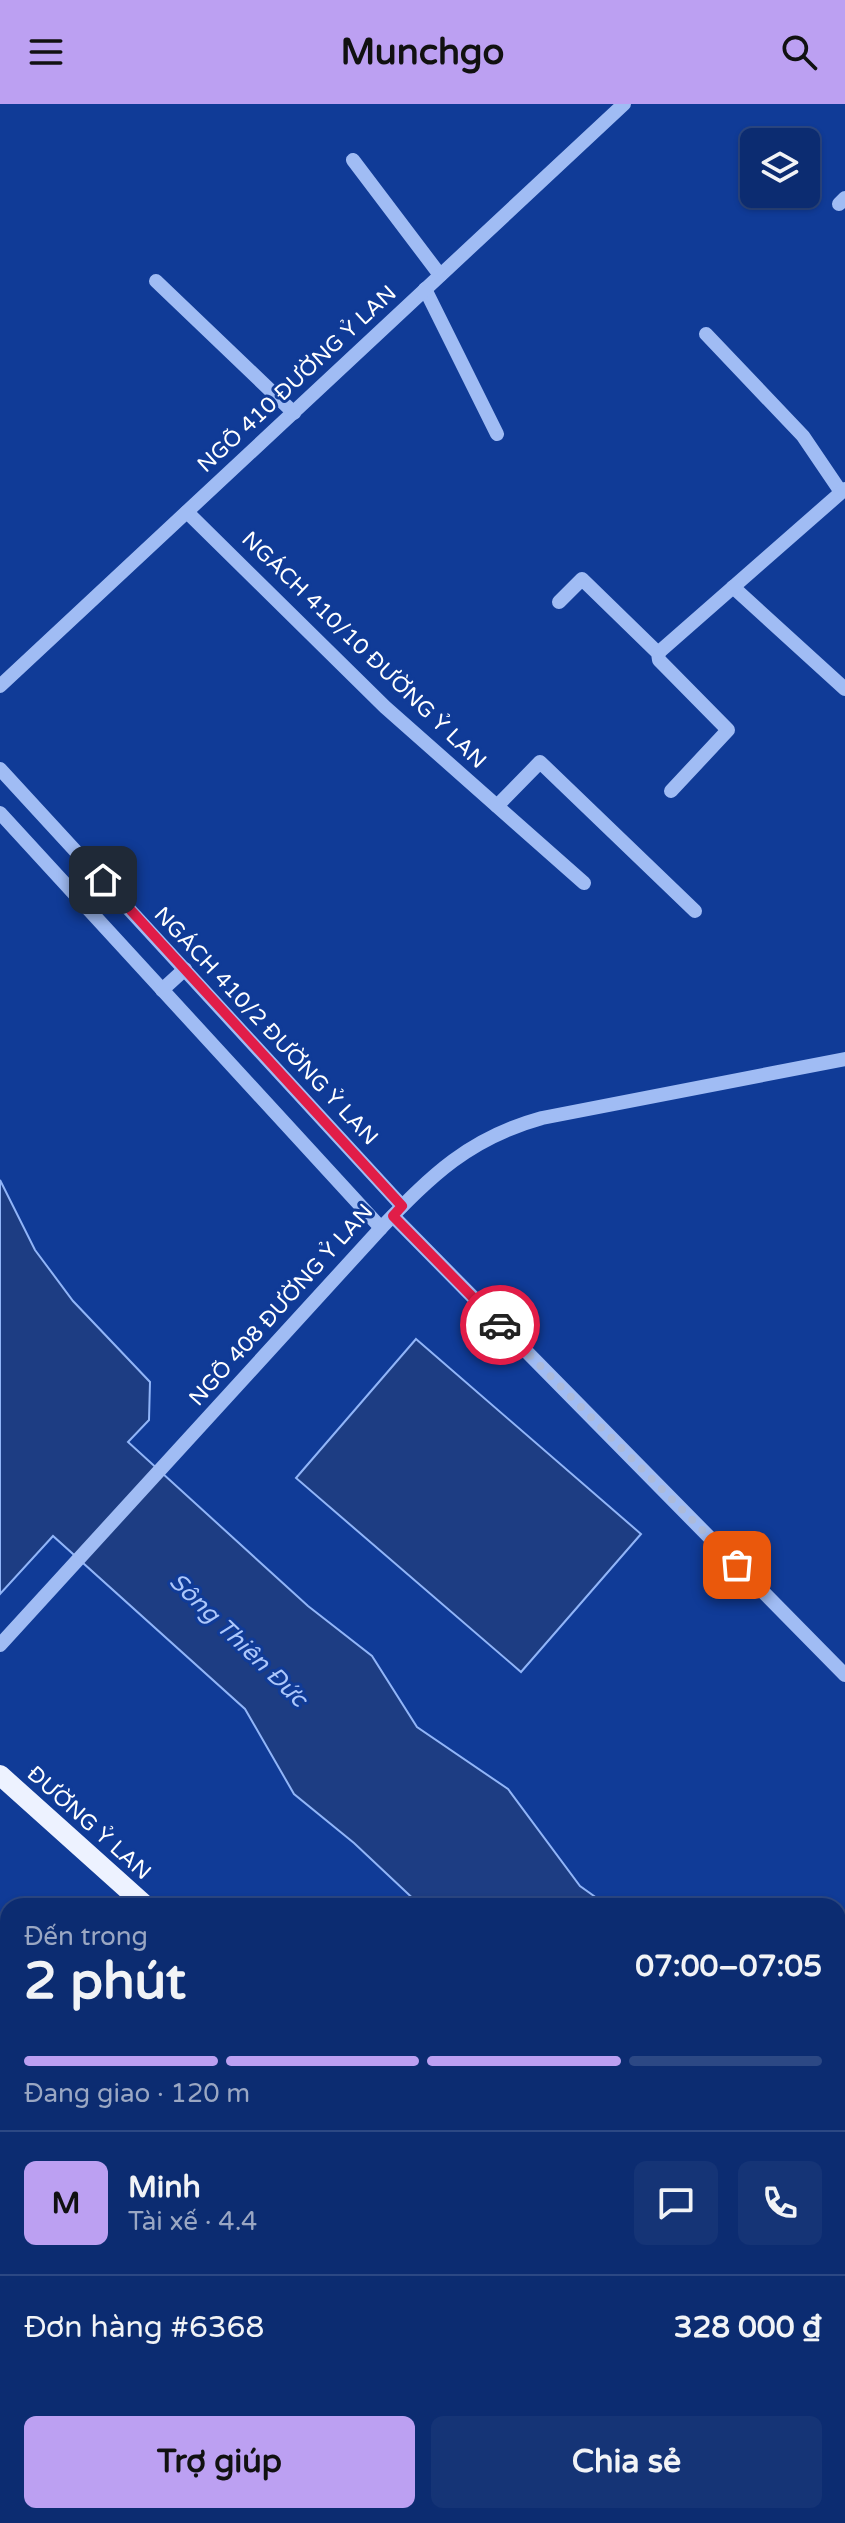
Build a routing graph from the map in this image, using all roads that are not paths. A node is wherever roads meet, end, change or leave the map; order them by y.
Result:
1 (624, 104) edge
2 (353, 160) dead end
3 (440, 275) junction
4 (156, 281) dead end
5 (425, 289) junction
6 (706, 334) dead end
7 (294, 413) junction
8 (497, 434) dead end
9 (843, 491) edge
10 (187, 512) junction
11 (733, 587) junction
12 (559, 602) dead end
13 (658, 653) junction
14 (0, 686) edge
15 (845, 689) edge
16 (0, 769) edge
17 (671, 791) dead end
18 (497, 806) junction
19 (0, 813) edge
20 (584, 883) dead end
21 (695, 911) dead end
22 (185, 969) junction
23 (162, 990) junction
24 (845, 1059) edge
25 (397, 1211) junction
26 (381, 1228) junction
27 (0, 1645) edge
28 (845, 1675) edge
29 (0, 1775) edge
30 (137, 1898) edge

1 - 3 street, NGÕ 410 ĐƯỜNG Ỷ LAN
2 - 3 street
3 - 5 street, NGÕ 410 ĐƯỜNG Ỷ LAN
4 - 7 street
5 - 7 street, NGÕ 410 ĐƯỜNG Ỷ LAN
5 - 8 street
6 - 9 street
7 - 10 street, NGÕ 410 ĐƯỜNG Ỷ LAN
9 - 11 street
10 - 14 street, NGÕ 410 ĐƯỜNG Ỷ LAN
10 - 18 street, NGÁCH 410/10 ĐƯỜNG Ỷ LAN
11 - 13 street
11 - 15 street
12 - 13 street
13 - 17 street
16 - 22 street, NGÁCH 410/2 ĐƯỜNG Ỷ LAN
18 - 20 street, NGÁCH 410/10 ĐƯỜNG Ỷ LAN
18 - 21 street
19 - 23 street
22 - 23 street
22 - 25 street, NGÁCH 410/2 ĐƯỜNG Ỷ LAN
23 - 26 street
24 - 25 street, NGÕ 408 ĐƯỜNG Ỷ LAN
25 - 26 street, NGÕ 408 ĐƯỜNG Ỷ LAN
25 - 28 street, NGÁCH 410/2 ĐƯỜNG Ỷ LAN
26 - 27 street, NGÕ 408 ĐƯỜNG Ỷ LAN
29 - 30 main road, ĐƯỜNG Ỷ LAN

